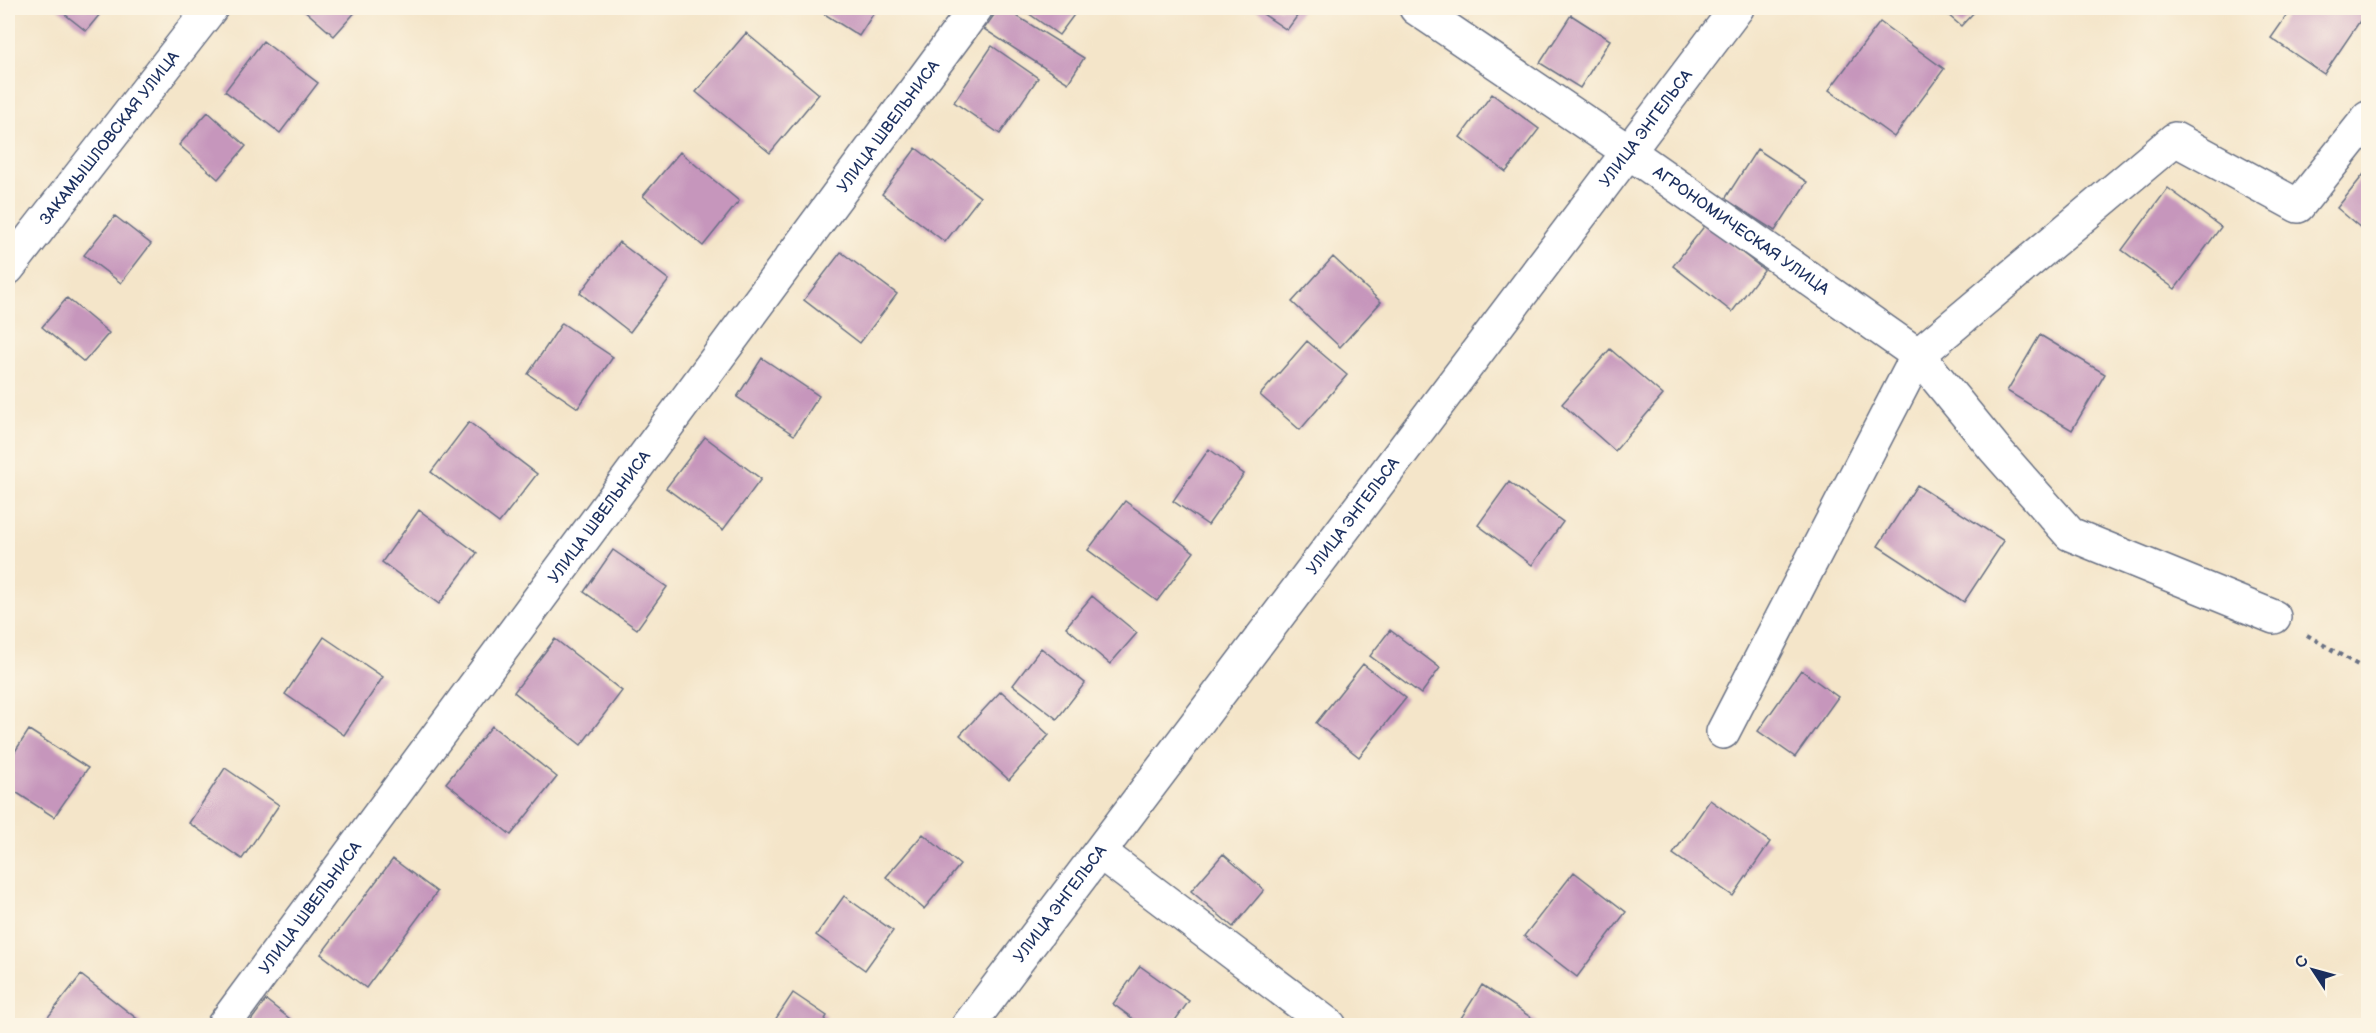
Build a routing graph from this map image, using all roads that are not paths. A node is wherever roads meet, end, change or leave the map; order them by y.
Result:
1 (211, 8) edge
2 (976, 8) edge
3 (1416, 8) edge
4 (1737, 8) edge
5 (2368, 118) edge
6 (1629, 152) junction
7 (8, 268) edge
8 (1918, 355) junction
9 (2274, 616) road end
10 (1723, 732) dead end
11 (1101, 853) junction
12 (223, 1026) edge
13 (968, 1026) edge
14 (1330, 1026) edge

1 - 7 street, ЗАКАМЫШЛОВСКАЯ УЛИЦА
2 - 12 street, УЛИЦА ШВЕЛЬНИСА
3 - 6 street, АГРОНОМИЧЕСКАЯ УЛИЦА
4 - 6 street, УЛИЦА ЭНГЕЛЬСА
5 - 8 street
6 - 8 street, АГРОНОМИЧЕСКАЯ УЛИЦА
6 - 11 street, УЛИЦА ЭНГЕЛЬСА
8 - 9 street, АГРОНОМИЧЕСКАЯ УЛИЦА
8 - 10 street
11 - 13 street, УЛИЦА ЭНГЕЛЬСА
11 - 14 street

